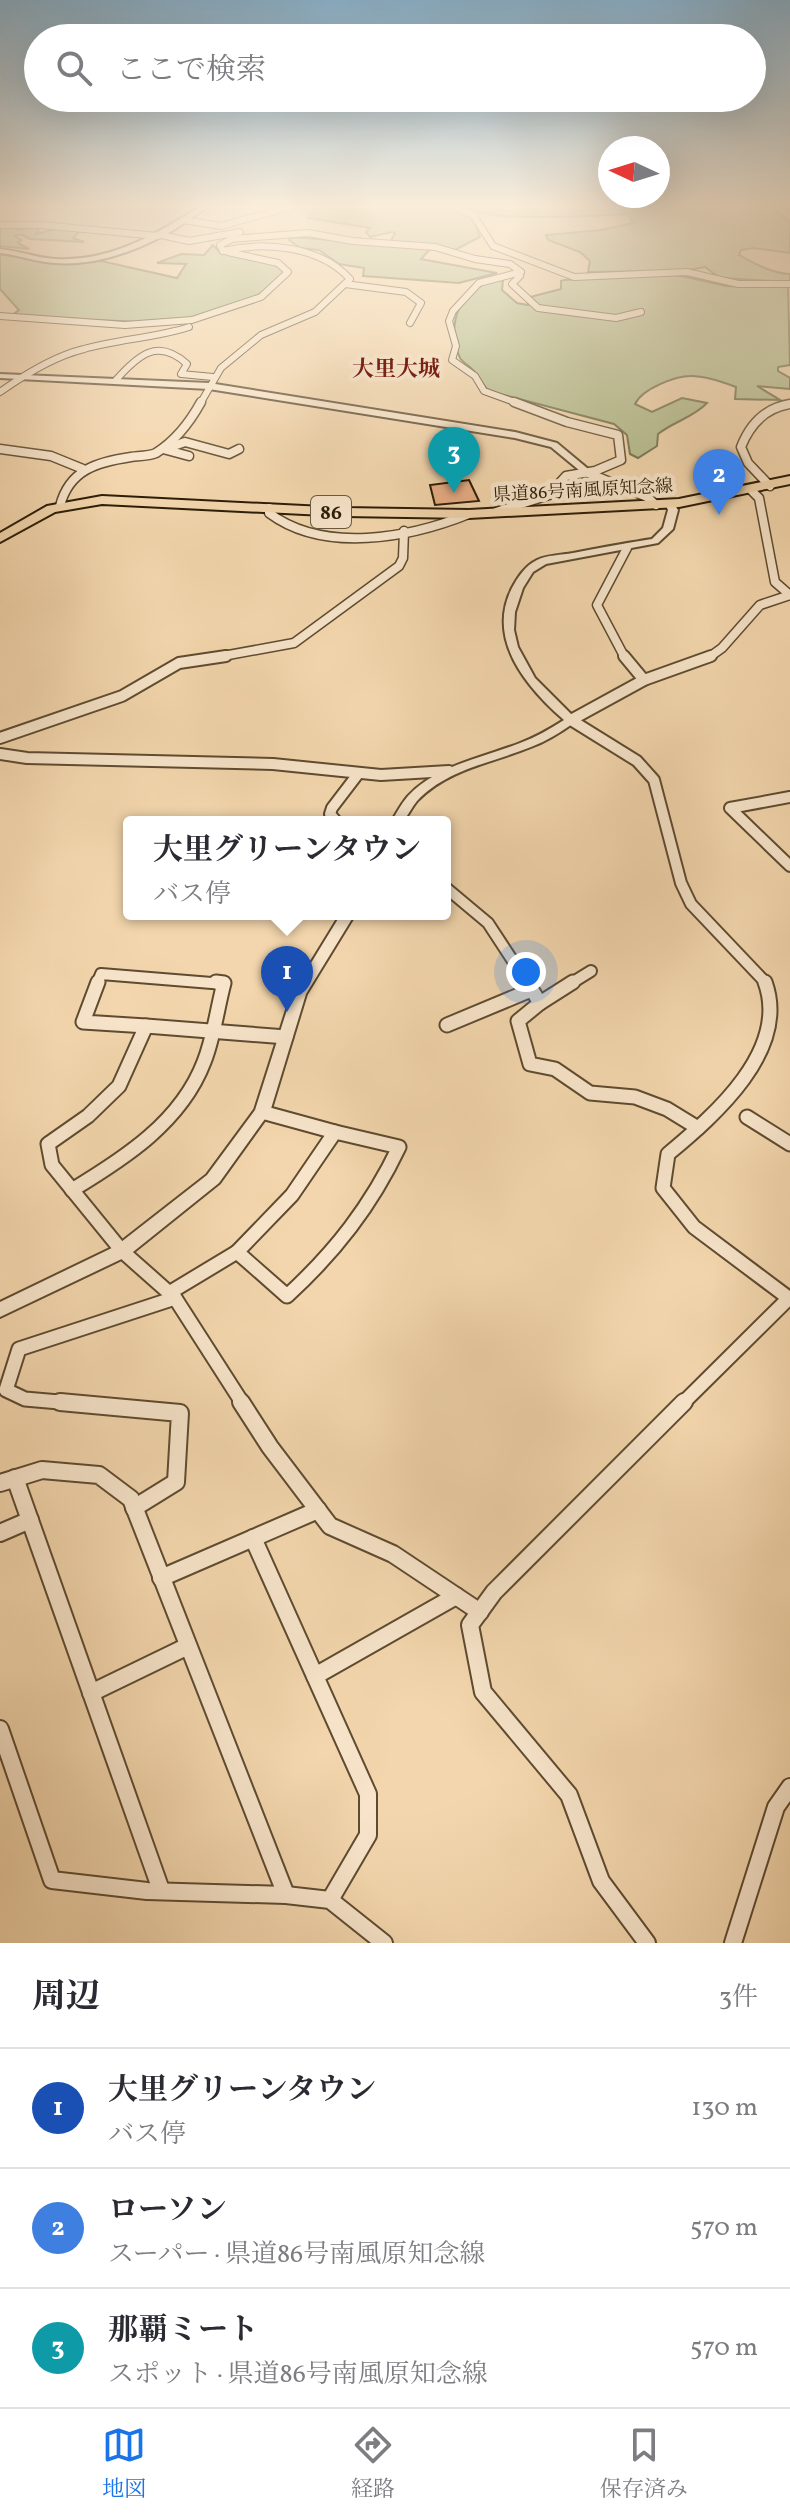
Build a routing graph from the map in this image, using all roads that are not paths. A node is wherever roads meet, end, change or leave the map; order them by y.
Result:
1 (261, 297) edge
2 (331, 297) edge
3 (414, 297) edge
4 (466, 297) edge
5 (526, 297) edge
6 (641, 312) dead end
7 (0, 316) edge
8 (207, 317) junction
9 (410, 323) dead end
10 (0, 376) edge
11 (26, 376) junction
12 (116, 380) junction
13 (211, 382) junction
14 (0, 392) edge
15 (790, 404) edge
16 (220, 441) dead end
17 (210, 448) junction
18 (0, 449) edge
19 (164, 449) junction
20 (239, 449) dead end
21 (189, 456) dead end
22 (83, 469) junction
23 (588, 473) junction
24 (790, 480) edge
25 (770, 486) junction
26 (752, 491) junction
27 (670, 504) junction
28 (656, 505) junction
29 (60, 506) junction
30 (269, 508) junction
31 (496, 512) junction
32 (469, 514) junction
33 (404, 531) junction
34 (0, 538) edge
35 (627, 548) junction
36 (790, 595) edge
37 (644, 680) junction
38 (571, 720) junction
39 (0, 738) edge
40 (0, 754) edge
41 (449, 771) junction
42 (358, 774) junction
43 (790, 797) edge
44 (332, 816) edge
45 (400, 816) edge
46 (790, 866) edge
47 (451, 890) edge
48 (344, 920) edge
49 (591, 971) dead end
50 (531, 990) junction
51 (540, 1003) junction
52 (782, 1007) dead end
53 (447, 1025) dead end
54 (146, 1026) junction
55 (211, 1031) junction
56 (286, 1037) junction
57 (756, 1080) dead end
58 (262, 1112) junction
59 (747, 1117) dead end
60 (698, 1128) junction
61 (335, 1132) junction
62 (790, 1144) edge
63 (72, 1190) junction
64 (122, 1251) junction
65 (237, 1252) junction
66 (172, 1295) junction
67 (789, 1298) edge
68 (0, 1310) edge
69 (8, 1480) edge
70 (134, 1508) junction
71 (318, 1510) junction
72 (30, 1520) junction
73 (0, 1533) edge
74 (253, 1538) junction
75 (161, 1578) junction
76 (456, 1596) junction
77 (480, 1612) junction
78 (188, 1646) junction
79 (315, 1676) junction
80 (91, 1693) junction
81 (0, 1729) edge
82 (790, 1787) edge
83 (161, 1890) junction
84 (286, 1895) junction
85 (330, 1900) junction
86 (384, 1943) edge
87 (647, 1943) edge
88 (733, 1943) edge

1 - 8 street
2 - 13 street
3 - 9 street
4 - 23 street
5 - 6 street
7 - 8 street
8 - 11 street
10 - 11 street
11 - 12 street
11 - 14 street
12 - 13 street
12 - 13 street
13 - 19 street
13 - 23 street
15 - 25 street
16 - 17 street
17 - 19 street
17 - 20 street
18 - 22 street
19 - 21 street
19 - 22 street
22 - 29 street
23 - 28 street
23 - 31 street
24 - 25 main road, 県道86号南風原知念線 / 86
25 - 26 main road, 県道86号南風原知念線 / 86
26 - 27 main road, 県道86号南風原知念線 / 86
26 - 36 street
27 - 28 main road, 県道86号南風原知念線 / 86
27 - 35 street
28 - 31 main road, 県道86号南風原知念線 / 86
29 - 30 main road, 県道86号南風原知念線 / 86
29 - 34 main road, 県道86号南風原知念線 / 86
30 - 32 main road, 県道86号南風原知念線 / 86
30 - 33 street
31 - 32 main road, 県道86号南風原知念線 / 86
32 - 33 street
33 - 39 street
35 - 37 street
35 - 38 street
36 - 37 street
37 - 38 street
38 - 41 street
38 - 52 street
40 - 42 street
41 - 42 street
41 - 45 street
42 - 44 street
43 - 46 street
47 - 50 street
48 - 56 street
49 - 51 street
50 - 51 street
50 - 53 street
51 - 60 street
54 - 55 street
54 - 55 street
54 - 63 street
55 - 56 street
55 - 63 street
56 - 58 street
57 - 60 street
58 - 61 street
58 - 64 street
59 - 62 street
60 - 67 street
61 - 65 street
61 - 65 street
63 - 64 street
64 - 66 street
64 - 68 street
65 - 66 street
66 - 70 street
66 - 71 street
67 - 77 street
69 - 70 street
69 - 72 street
70 - 75 street
71 - 74 street
71 - 76 street
72 - 73 street
72 - 80 street
74 - 75 street
74 - 79 street
75 - 78 street
76 - 77 street
76 - 79 street
77 - 87 street
78 - 80 street
78 - 84 street
79 - 85 street
80 - 83 street
81 - 83 street
82 - 88 street
83 - 84 street
84 - 85 street
85 - 86 street

